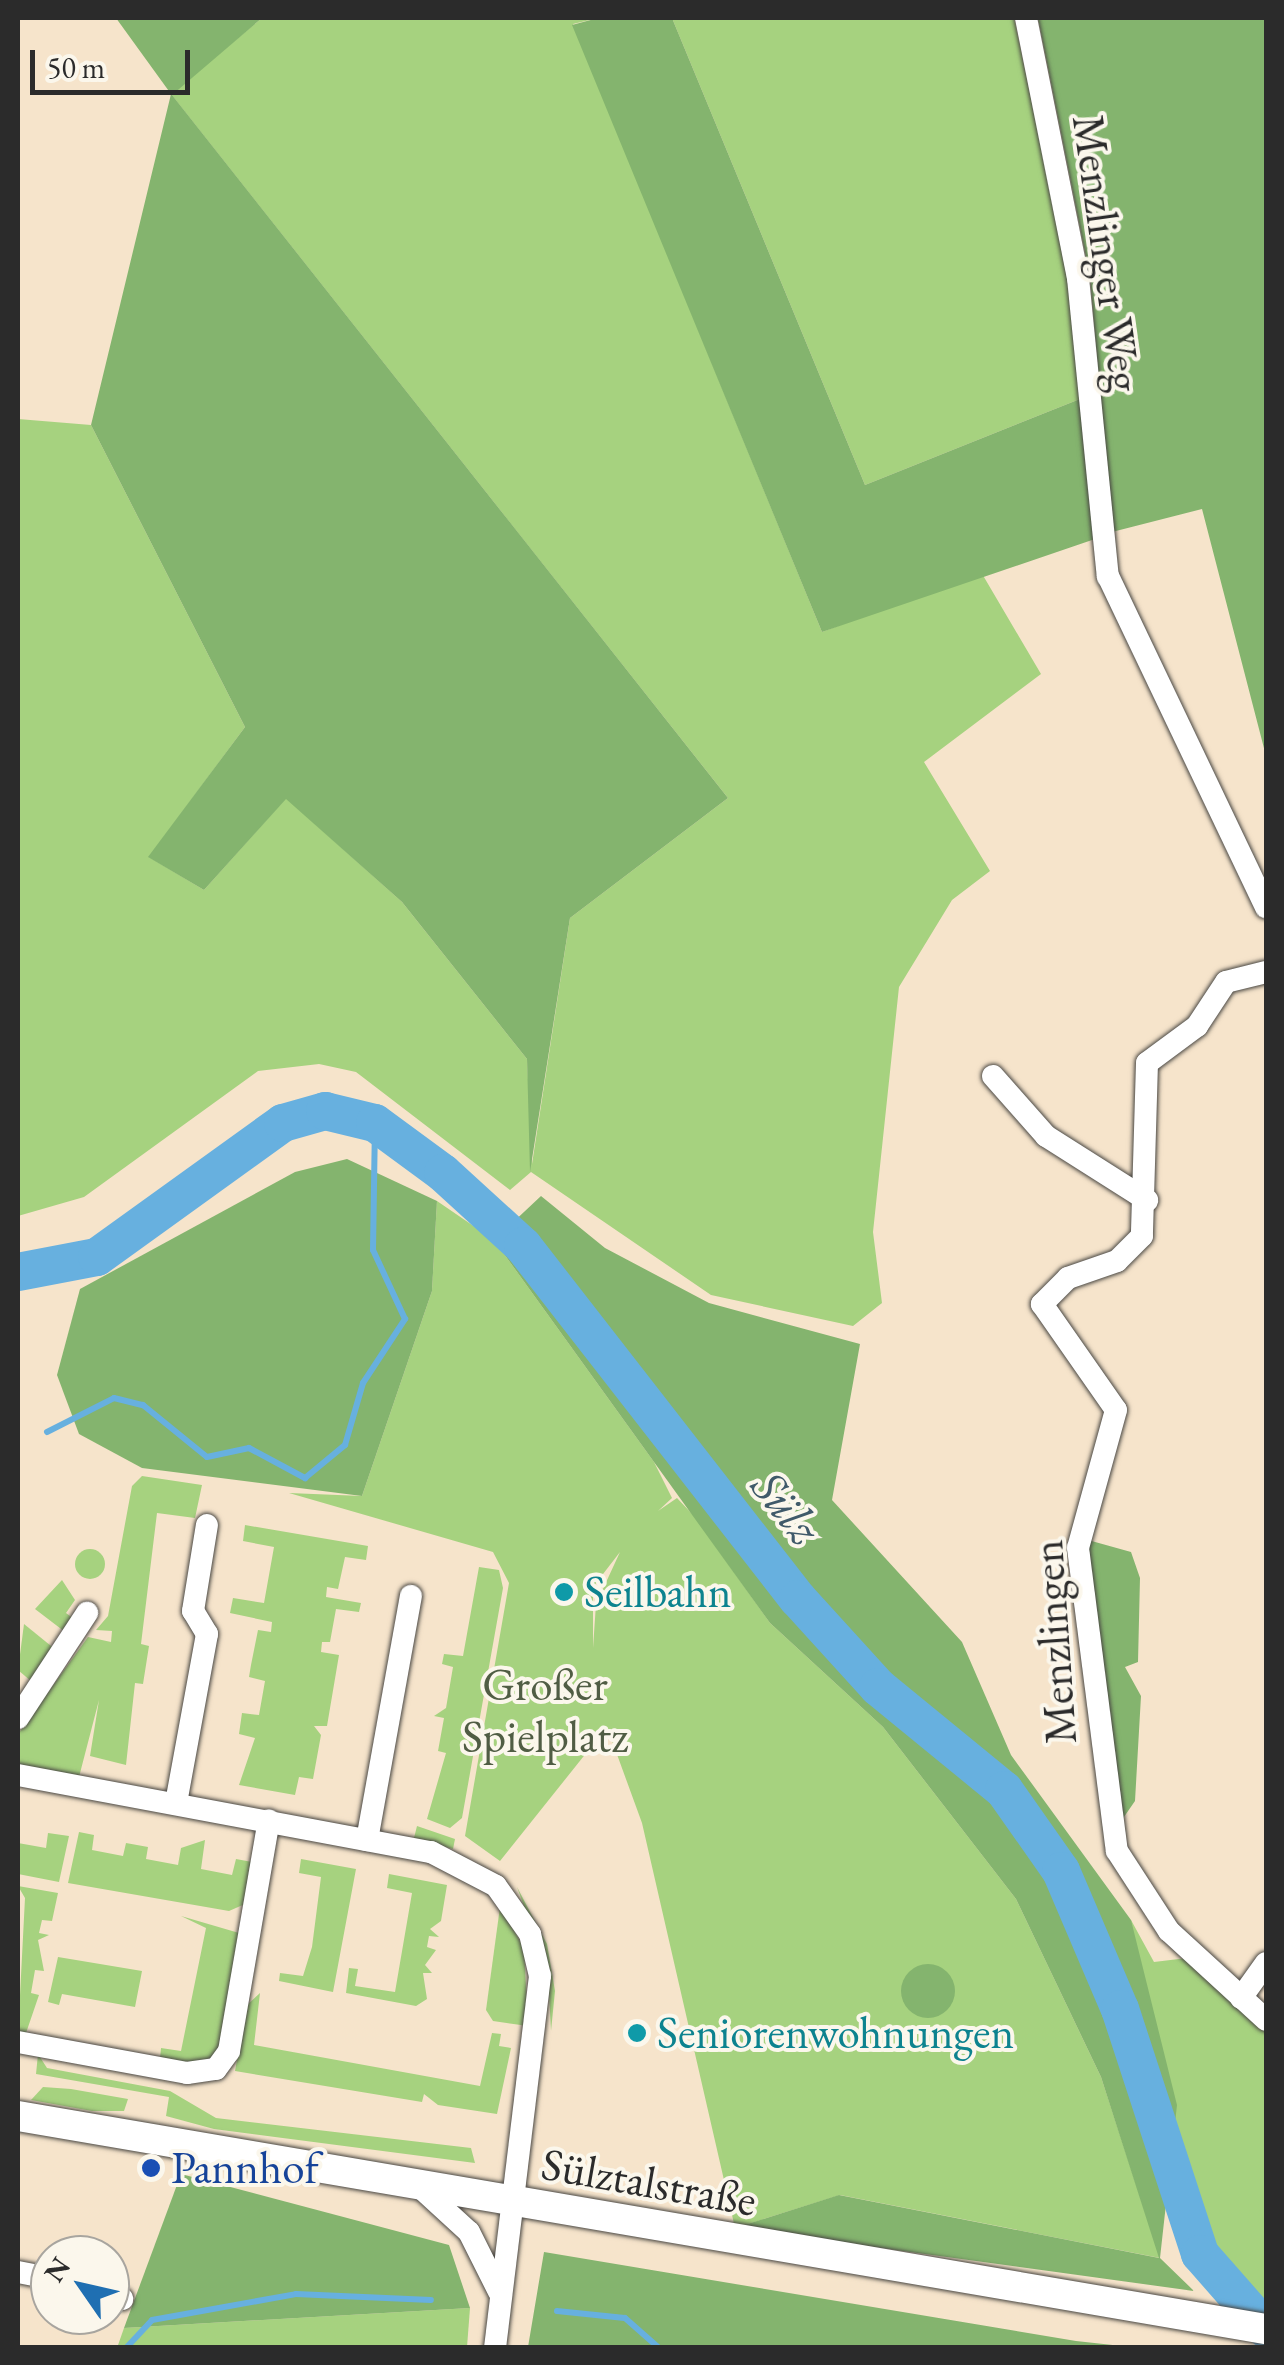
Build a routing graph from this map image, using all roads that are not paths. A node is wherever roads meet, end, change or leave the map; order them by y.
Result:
1 (1026, 18) edge
2 (1266, 907) edge
3 (1266, 972) edge
4 (993, 1076) dead end
5 (1148, 1200) junction
6 (208, 1524) dead end
7 (411, 1596) dead end
8 (87, 1612) dead end
9 (18, 1718) edge
10 (18, 1775) edge
11 (176, 1803) junction
12 (269, 1820) junction
13 (367, 1840) junction
14 (1266, 1963) edge
15 (1241, 1998) junction
16 (1266, 2020) edge
17 (18, 2042) edge
18 (18, 2116) edge
19 (423, 2190) junction
20 (512, 2204) junction
21 (500, 2295) junction
22 (1266, 2329) edge
23 (495, 2348) edge

1 - 2 street, Menzlinger Weg
3 - 5 street, Menzlingen
4 - 5 street
5 - 15 street, Menzlingen
6 - 11 street
7 - 13 street
8 - 9 street
10 - 11 street
11 - 12 street
12 - 13 street
12 - 17 street
13 - 20 street
14 - 15 street
15 - 16 street, Menzlingen
18 - 19 main road, Sülztalstraße
19 - 20 main road, Sülztalstraße
19 - 21 street
20 - 21 street
20 - 22 main road, Sülztalstraße
21 - 23 street

